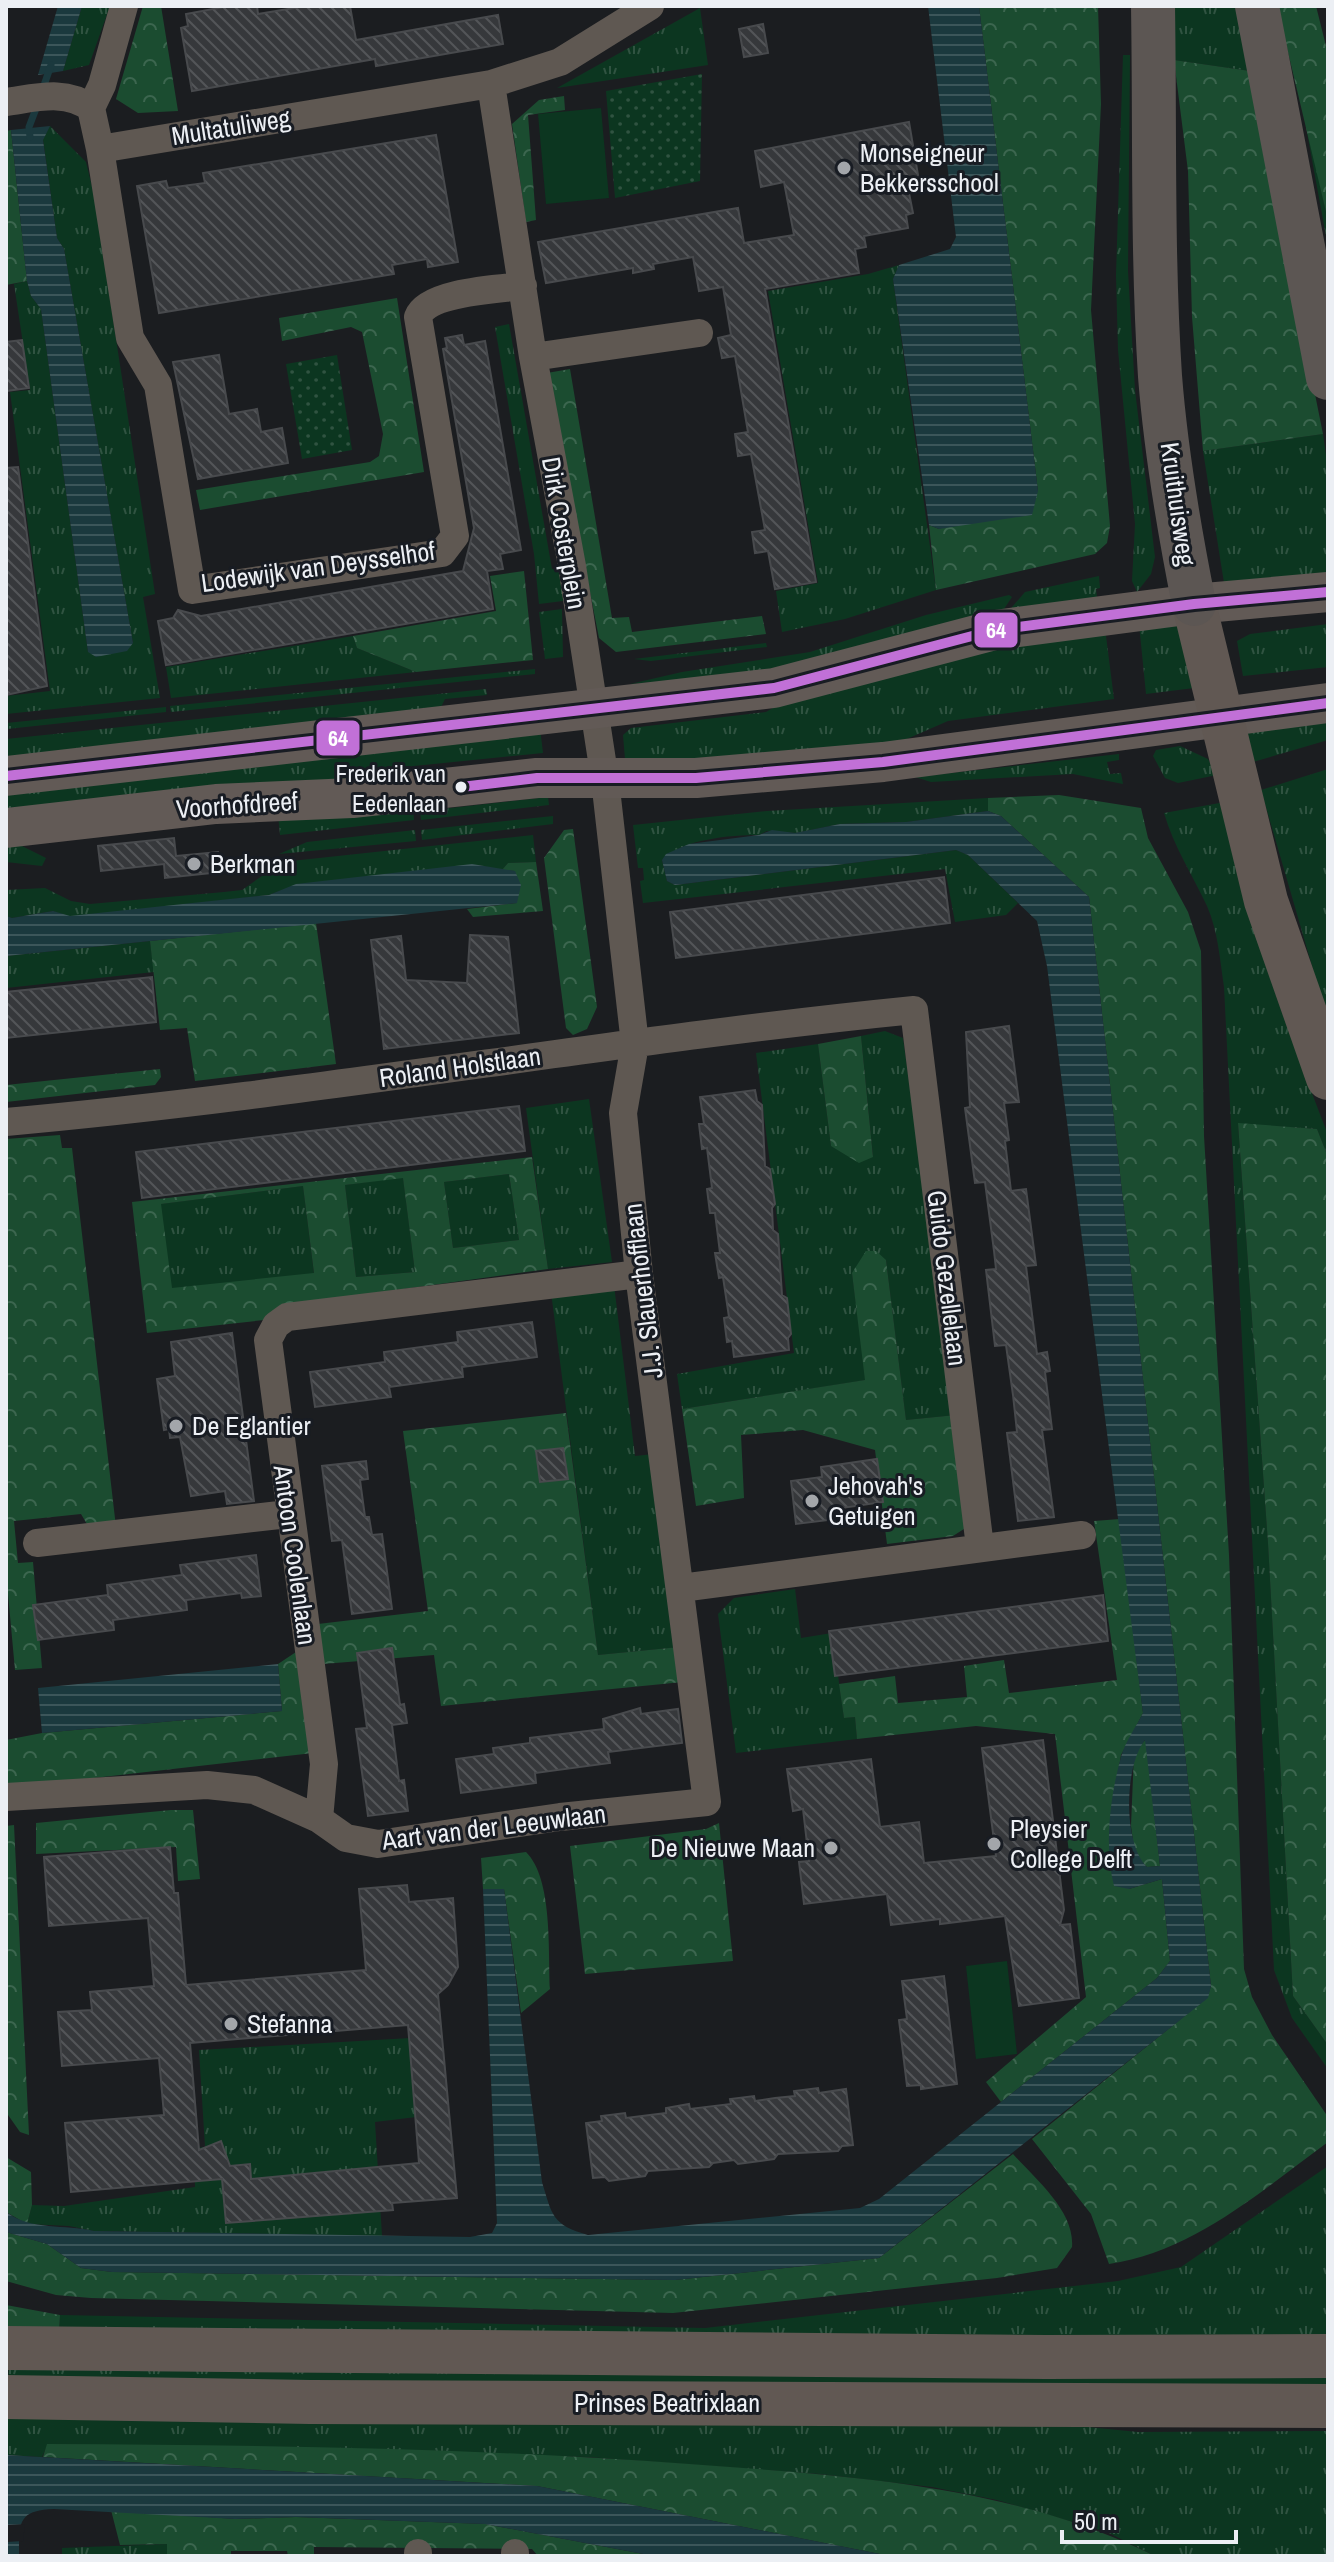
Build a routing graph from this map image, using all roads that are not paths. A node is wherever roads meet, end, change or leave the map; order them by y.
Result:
1 (124, 6) edge
2 (650, 6) edge
3 (1153, 6) edge
4 (1257, 6) edge
5 (491, 84) junction
6 (14, 101) edge
7 (91, 108) junction
8 (100, 149) junction
9 (523, 286) junction
10 (699, 333) dead end
11 (533, 357) junction
12 (1328, 378) edge
13 (1328, 592) edge
14 (1194, 604) junction
15 (1328, 703) edge
16 (592, 710) junction
17 (1223, 716) junction
18 (6, 776) edge
19 (605, 780) junction
20 (6, 828) edge
21 (914, 1010) joint
22 (635, 1044) junction
23 (1328, 1078) edge
24 (6, 1122) edge
25 (639, 1274) junction
26 (288, 1514) junction
27 (1082, 1535) dead end
28 (37, 1543) dead end
29 (980, 1547) junction
30 (681, 1588) junction
31 (6, 1797) edge
32 (707, 1802) joint
33 (319, 1819) junction
34 (6, 2348) edge
35 (1328, 2356) edge
36 (6, 2397) edge
37 (1328, 2406) edge

1 - 7 street
2 - 5 street
3 - 14 highway, Kruithuisweg
4 - 12 highway
5 - 8 street, Multatuliweg
5 - 9 street
6 - 7 street
7 - 8 street
8 - 9 street, Lodewijk van Deysselhof
9 - 11 street, Dirk Costerplein
10 - 11 street
11 - 16 street, Dirk Costerplein
13 - 14 street, Voorhofdreef
14 - 16 street, Voorhofdreef
14 - 17 main road, Kruithuisweg
15 - 17 street, Voorhofdreef
16 - 18 street, Voorhofdreef
16 - 19 street, Dirk Costerplein
17 - 19 street, Voorhofdreef
17 - 23 main road, Kruithuisweg
19 - 20 street, Voorhofdreef
19 - 22 street, J.J. Slauerhofflaan
21 - 22 street, Roland Holstlaan
21 - 29 street, Guido Gezellelaan
22 - 24 street, Roland Holstlaan
22 - 25 street, J.J. Slauerhofflaan
25 - 26 street, Antoon Coolenlaan
25 - 30 street, J.J. Slauerhofflaan
26 - 28 street
26 - 33 street, Antoon Coolenlaan
27 - 29 street
29 - 30 street
30 - 32 street, J.J. Slauerhofflaan
31 - 33 street, Aart van der Leeuwlaan
32 - 33 street, Aart van der Leeuwlaan
34 - 35 main road, Prinses Beatrixlaan
36 - 37 main road, Prinses Beatrixlaan

